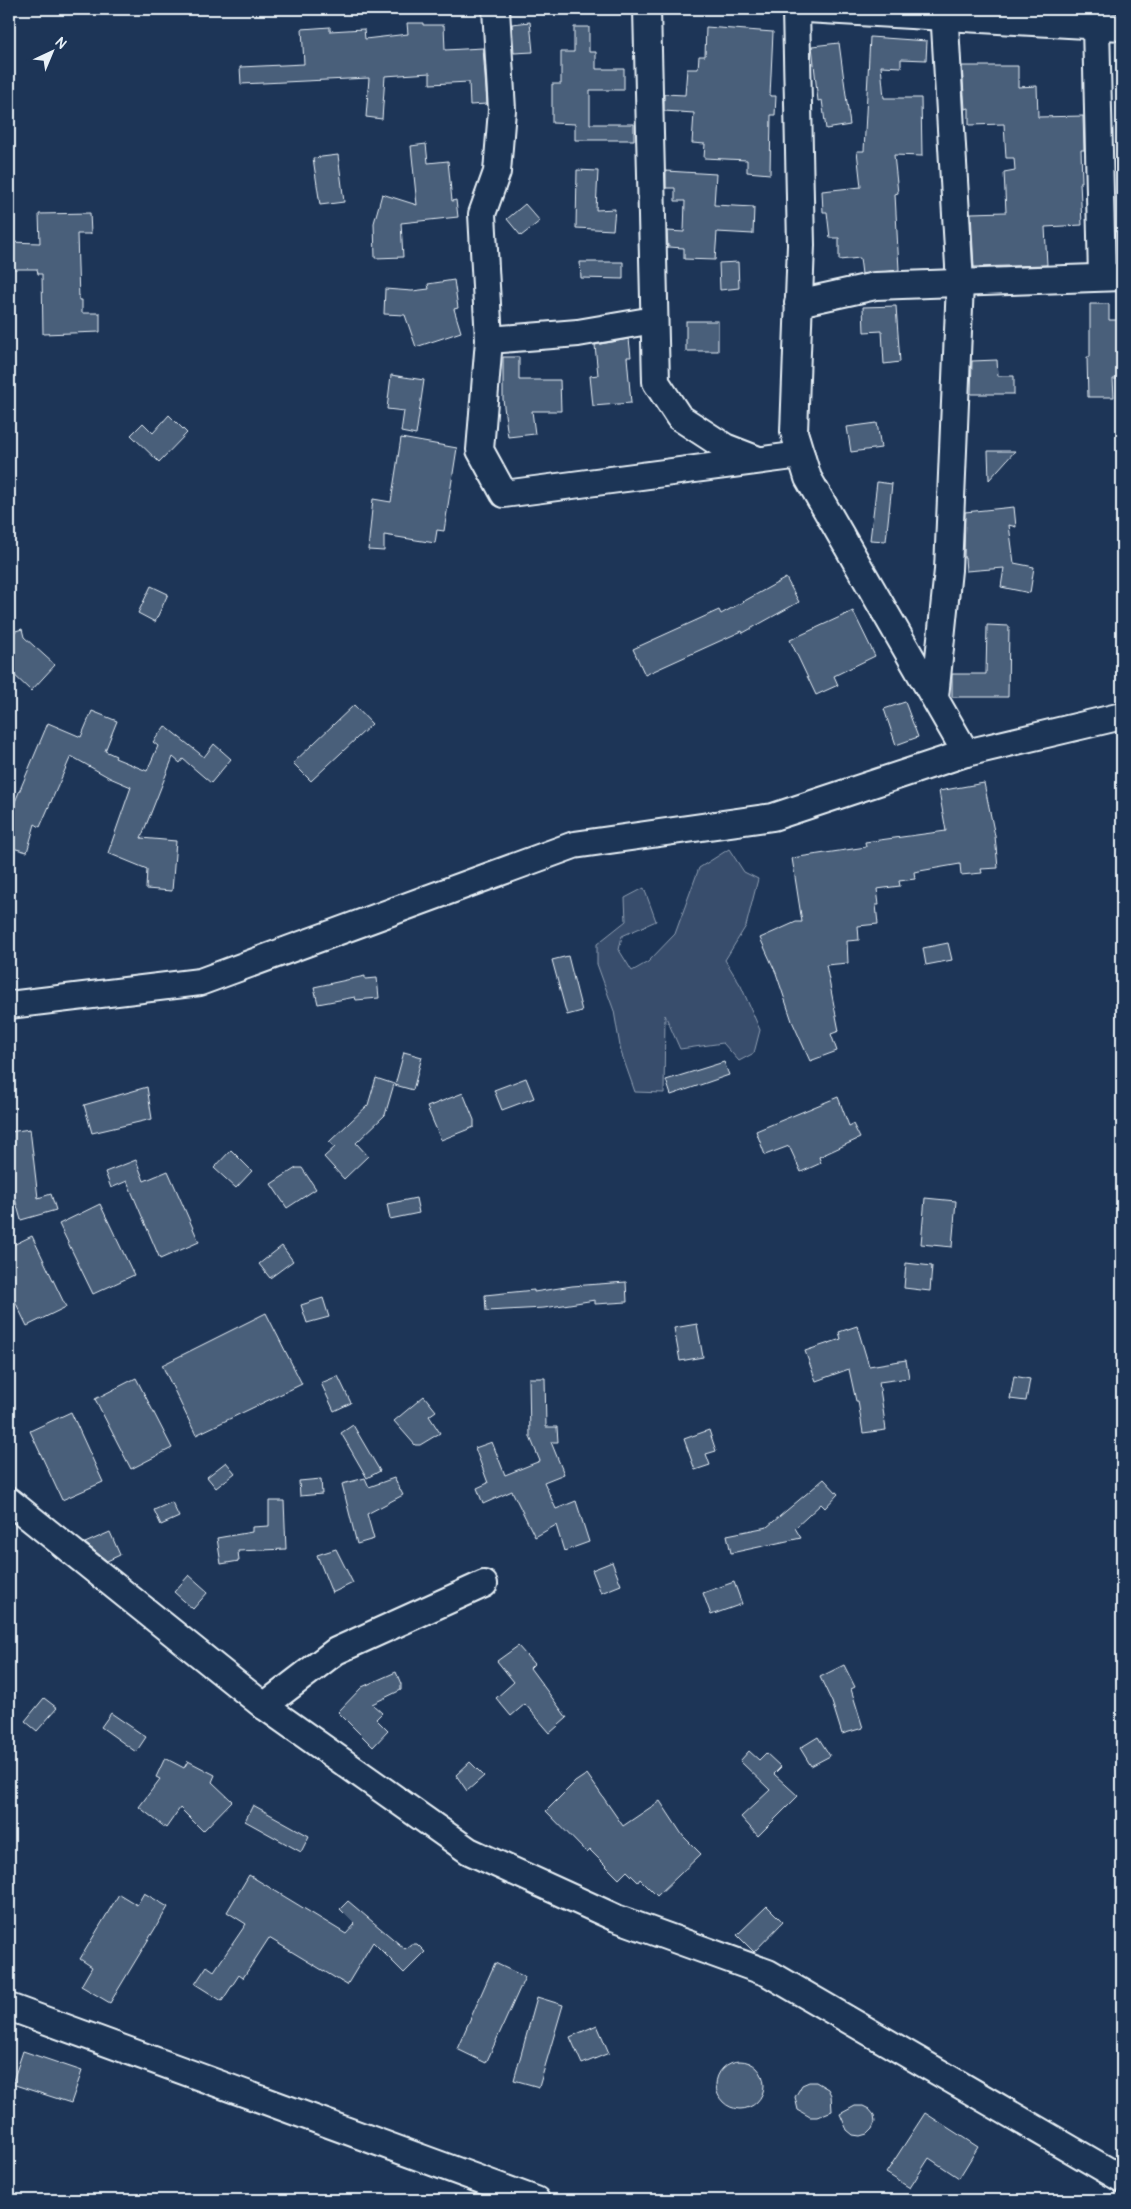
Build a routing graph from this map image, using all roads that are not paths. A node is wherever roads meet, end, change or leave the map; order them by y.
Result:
1 (496, 9) edge
2 (647, 9) edge
3 (796, 9) edge
4 (806, 9) edge
5 (944, 13) edge
6 (1096, 26) junction
7 (1122, 27) edge
8 (1112, 277) edge
9 (960, 283) junction
10 (798, 303) junction
11 (654, 320) junction
12 (489, 340) junction
13 (801, 455) junction
14 (759, 460) junction
15 (935, 697) junction
16 (1122, 716) edge
17 (966, 753) junction
18 (9, 1005) edge
19 (9, 1500) edge
20 (484, 1584) dead end
21 (264, 1706) junction
22 (9, 2008) edge
23 (1122, 2179) edge
24 (536, 2200) edge

1 - 12 street
2 - 11 street
3 - 10 street
4 - 5 street
5 - 6 street
5 - 9 street
6 - 7 street
6 - 8 street
8 - 9 street
9 - 10 street
9 - 15 street
10 - 13 street
11 - 12 street
11 - 14 street
12 - 14 street
13 - 14 street
13 - 15 street
15 - 17 street
16 - 17 street
17 - 18 street
19 - 21 street
20 - 21 street
21 - 23 street
22 - 24 street

